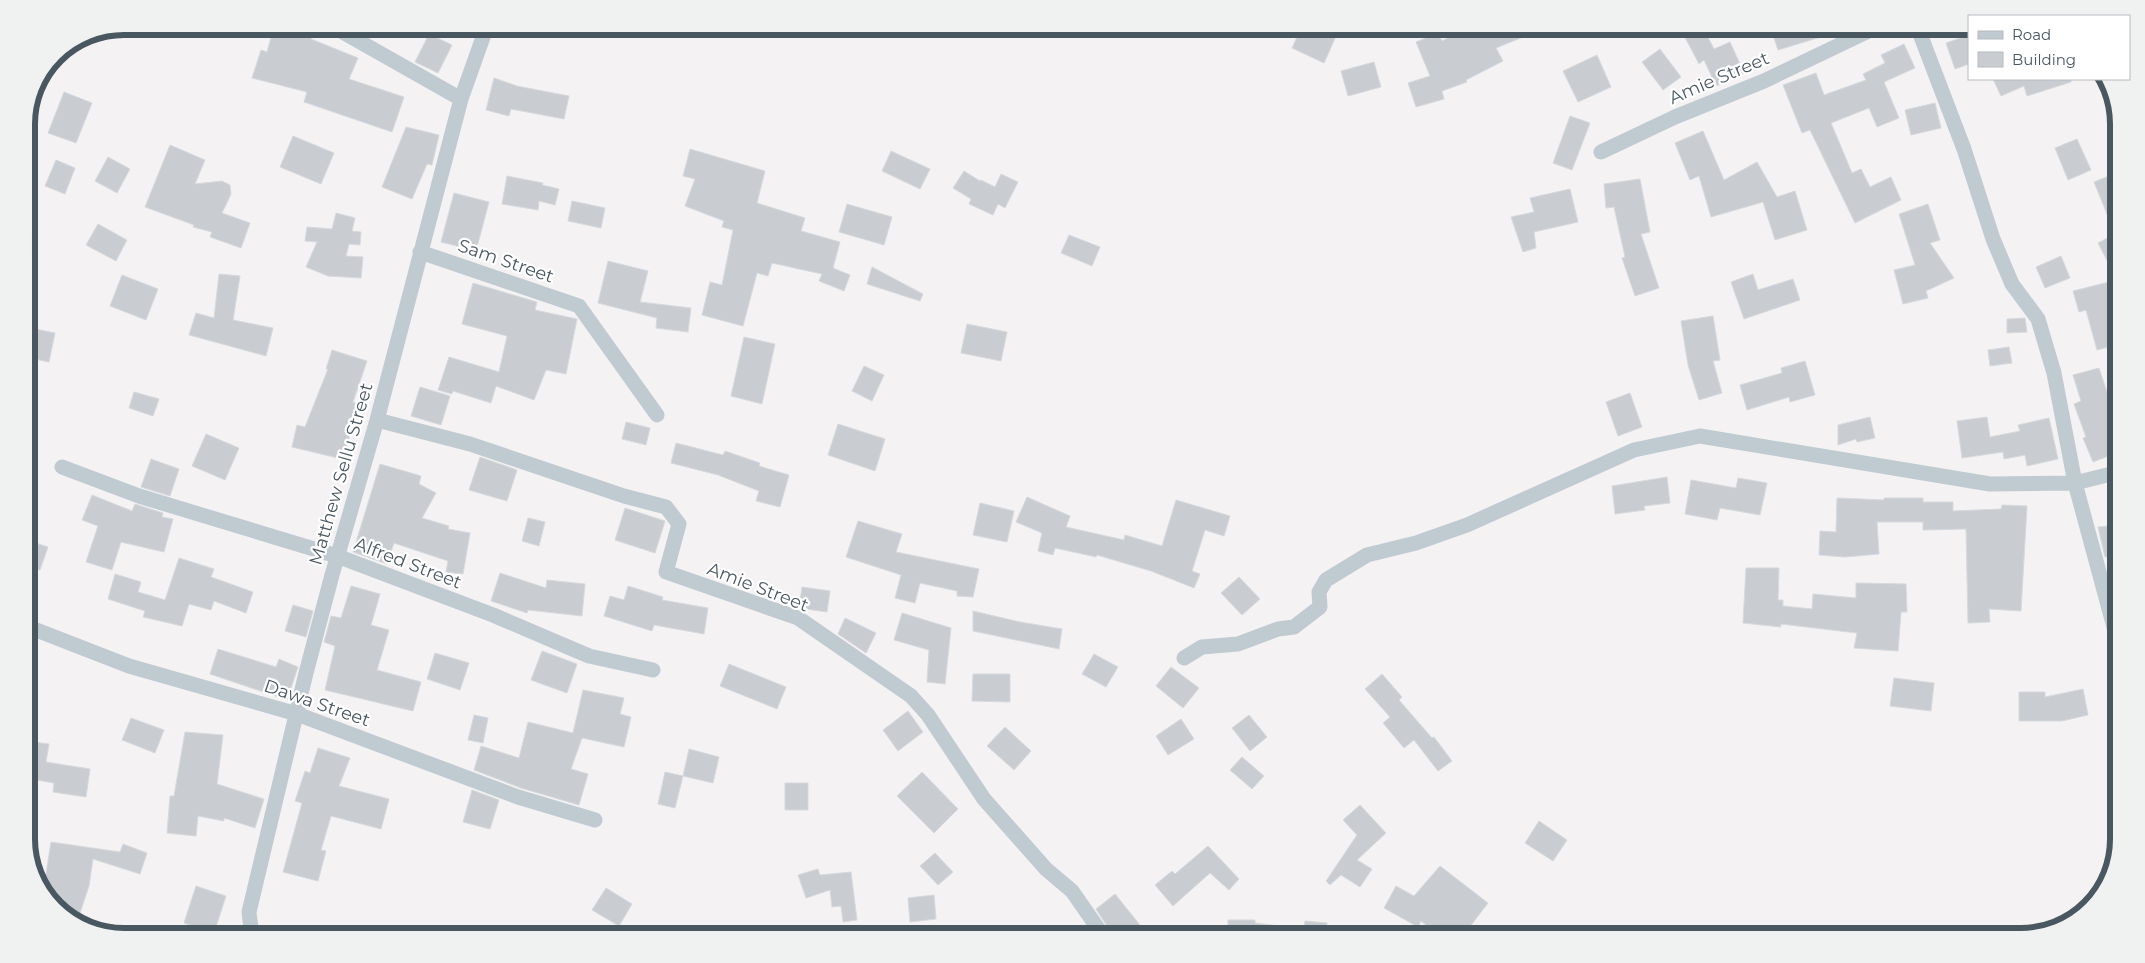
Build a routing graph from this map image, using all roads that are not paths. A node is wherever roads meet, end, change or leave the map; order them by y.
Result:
1 (348, 35) edge
2 (484, 35) edge
3 (1860, 35) edge
4 (1920, 35) edge
5 (461, 99) junction
6 (1601, 152) dead end
7 (420, 252) junction
8 (657, 415) dead end
9 (378, 420) junction
10 (62, 467) dead end
11 (2110, 474) edge
12 (2075, 484) junction
13 (338, 556) junction
14 (2110, 613) edge
15 (35, 629) edge
16 (1184, 658) dead end
17 (653, 670) dead end
18 (297, 714) junction
19 (595, 820) dead end
20 (251, 928) edge
21 (1098, 928) edge

1 - 5 street
2 - 5 street, Matthew Sellu Street
3 - 6 street, Amie Street
4 - 12 street
5 - 7 street, Matthew Sellu Street
7 - 8 street, Sam Street
7 - 9 street, Matthew Sellu Street
9 - 13 street, Matthew Sellu Street
9 - 21 street, Amie Street
10 - 13 street, Alfred Street
11 - 12 street
12 - 14 street
12 - 16 street
13 - 17 street, Alfred Street
13 - 18 street, Matthew Sellu Street
15 - 18 street, Dawa Street
18 - 19 street, Dawa Street
18 - 20 street, Matthew Sellu Street

